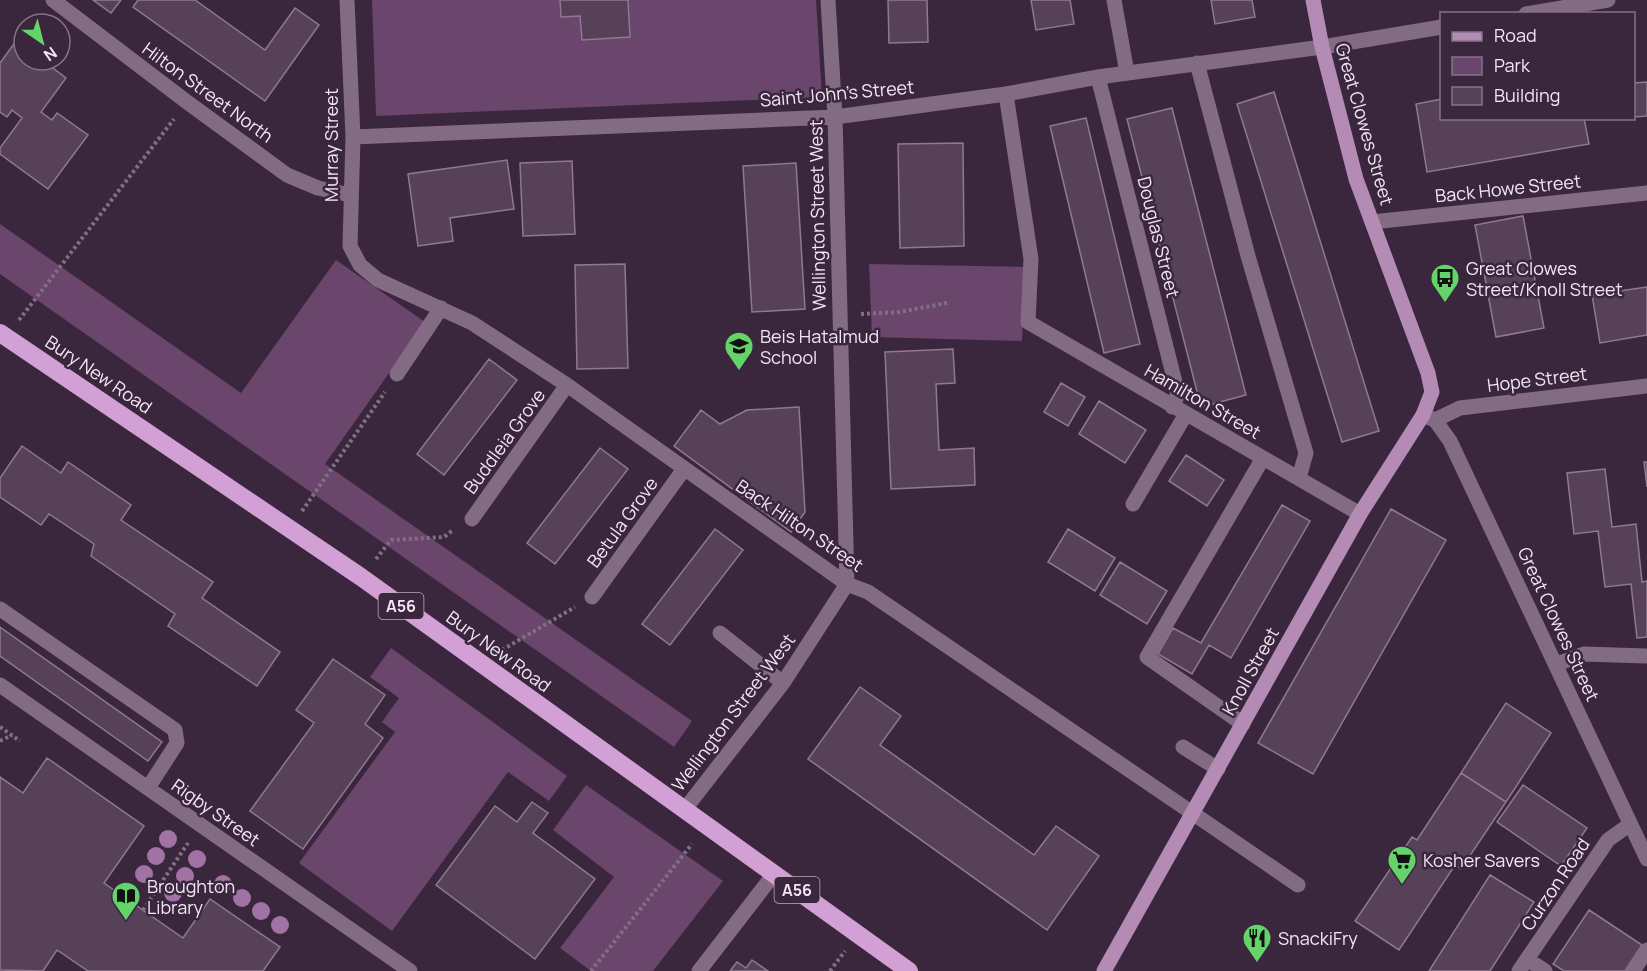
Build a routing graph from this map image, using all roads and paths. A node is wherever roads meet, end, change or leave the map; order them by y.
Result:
1 (53, 0) edge
2 (347, 0) edge
3 (828, 0) edge
4 (1114, 0) edge
5 (1313, 0) edge
6 (1608, 0) edge
7 (1538, 12) edge
8 (1440, 27) edge
9 (1322, 47) junction
10 (1197, 63) junction
11 (1126, 73) junction
12 (1098, 77) junction
13 (1006, 94) junction
14 (187, 102) junction
15 (835, 117) junction
16 (352, 137) junction
17 (1647, 193) edge
18 (350, 195) junction
19 (1372, 222) junction
20 (378, 280) joint
21 (947, 303) dead end
22 (441, 308) junction
23 (839, 314) junction
24 (4, 335) edge
25 (397, 374) joint
26 (567, 385) junction
27 (1647, 386) edge
28 (1432, 392) joint
29 (1172, 407) junction
30 (1186, 414) junction
31 (1429, 418) junction
32 (1263, 458) junction
33 (684, 469) junction
34 (1299, 478) junction
35 (1133, 504) dead end
36 (1360, 514) junction
37 (472, 519) joint
38 (289, 529) junction
39 (361, 577) junction
40 (847, 584) junction
41 (592, 597) joint
42 (0, 609) edge
43 (720, 633) dead end
44 (1647, 657) edge
45 (480, 664) junction
46 (1557, 664) junction
47 (783, 683) junction
48 (0, 685) edge
49 (1243, 724) junction
50 (0, 727) edge
51 (12, 735) junction
52 (0, 741) edge
53 (20, 741) dead end
54 (1183, 747) dead end
55 (1218, 769) junction
56 (148, 788) junction
57 (685, 809) junction
58 (1194, 814) junction
59 (707, 824) junction
60 (201, 825) junction
61 (1629, 825) junction
62 (1647, 859) edge
63 (774, 874) junction
64 (1298, 885) dead end
65 (142, 910) dead end
66 (1647, 950) edge
67 (1523, 965) edge
68 (410, 971) edge
69 (591, 971) edge
70 (699, 971) edge
71 (909, 971) edge
72 (1104, 971) edge
73 (1545, 971) edge
74 (1633, 971) edge

1 - 14 street, Hilton Street North
2 - 16 street, Murray Street
3 - 15 street, Wellington Street West
4 - 11 street
5 - 9 main road, Great Clowes Street
6 - 7 street
8 - 9 street, Saint John's Street
9 - 10 street, Saint John's Street
9 - 19 main road, Great Clowes Street
10 - 11 street, Saint John's Street
10 - 34 street
11 - 12 street, Saint John's Street
12 - 13 street, Saint John's Street
12 - 29 street, Douglas Street
13 - 15 street, Saint John's Street
13 - 29 street, Hamilton Street
14 - 18 street, Hilton Street North
14 - 24 path
15 - 16 street, Saint John's Street
15 - 23 street, Wellington Street West
16 - 18 street, Murray Street
17 - 19 street, Back Howe Street
18 - 20 street, Murray Street
19 - 28 main road, Great Clowes Street
20 - 22 street, Back Hilton Street
21 - 23 path
22 - 25 street
22 - 26 street, Back Hilton Street
23 - 40 street, Wellington Street West
24 - 38 highway, Bury New Road / A56
25 - 38 path
26 - 33 street, Back Hilton Street
26 - 37 street, Buddleia Grove
27 - 31 street, Hope Street
28 - 31 main road, Knoll Street
29 - 30 street, Hamilton Street
30 - 32 street, Hamilton Street
30 - 35 street
31 - 36 main road, Knoll Street
31 - 46 street, Great Clowes Street
32 - 34 street, Hamilton Street
32 - 49 street
33 - 40 street, Back Hilton Street
33 - 41 street, Betula Grove
34 - 36 street, Hamilton Street
36 - 49 main road, Knoll Street
37 - 39 path
38 - 39 highway, Bury New Road / A56
39 - 45 highway, Bury New Road / A56
40 - 47 street, Wellington Street West
40 - 58 street, Back Hilton Street
41 - 45 path
42 - 56 street
43 - 47 street
44 - 46 street
45 - 57 highway, Bury New Road / A56
46 - 61 street, Great Clowes Street
47 - 57 street, Wellington Street West
48 - 56 street, Rigby Street
49 - 55 main road, Knoll Street
50 - 51 path
51 - 52 path
51 - 53 path
54 - 55 street
55 - 58 main road, Knoll Street
56 - 60 street, Rigby Street
57 - 59 highway, Bury New Road / A56
58 - 64 street, Back Hilton Street
58 - 72 main road, Knoll Street
59 - 63 highway, Bury New Road / A56
59 - 69 path
60 - 65 path
60 - 68 street, Rigby Street
61 - 62 street, Great Clowes Street
61 - 67 street, Curzon Road
63 - 70 street
63 - 71 highway, Bury New Road / A56
66 - 74 street
67 - 73 street

